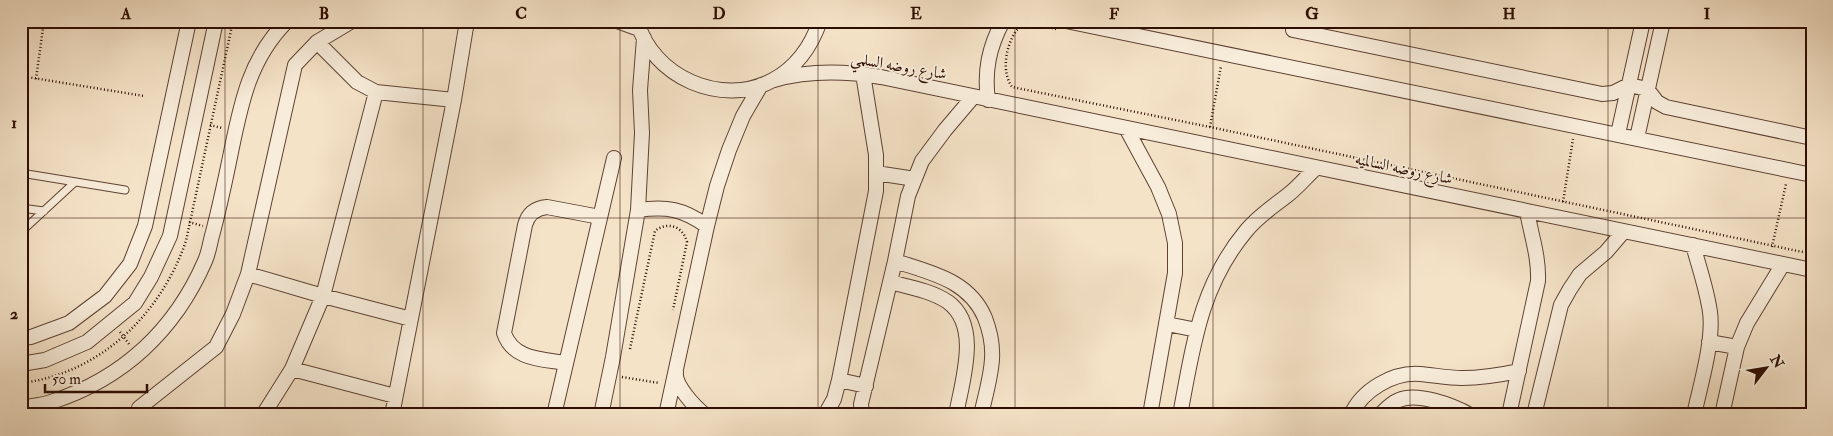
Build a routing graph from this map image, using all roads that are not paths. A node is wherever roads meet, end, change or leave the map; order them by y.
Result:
1 (189, 21) edge
2 (216, 21) edge
3 (352, 21) edge
4 (467, 21) edge
5 (617, 21) edge
6 (820, 21) edge
7 (1003, 21) edge
8 (1643, 21) edge
9 (1663, 21) edge
10 (286, 22) edge
11 (1062, 25) edge
12 (1119, 26) edge
13 (640, 30) edge
14 (1293, 30) dead end
15 (317, 42) junction
16 (863, 74) junction
17 (768, 83) junction
18 (1628, 85) junction
19 (1647, 89) junction
20 (376, 92) junction
21 (972, 97) junction
22 (454, 100) junction
23 (988, 100) junction
24 (1126, 128) junction
25 (1618, 134) junction
26 (1637, 138) junction
27 (1812, 138) edge
28 (614, 158) dead end
29 (1316, 168) junction
30 (21, 173) edge
31 (876, 173) junction
32 (1812, 174) edge
33 (915, 180) junction
34 (75, 182) junction
35 (125, 190) dead end
36 (21, 208) edge
37 (638, 210) junction
38 (44, 211) junction
39 (1527, 211) junction
40 (600, 217) junction
41 (707, 226) junction
42 (1624, 231) junction
43 (21, 232) edge
44 (1693, 245) junction
45 (895, 261) junction
46 (1776, 262) junction
47 (1812, 270) edge
48 (248, 274) junction
49 (890, 282) junction
50 (323, 296) junction
51 (411, 319) junction
52 (1167, 324) junction
53 (1197, 330) junction
54 (21, 338) edge
55 (1709, 342) junction
56 (1737, 347) junction
57 (679, 357) junction
58 (566, 363) junction
59 (22, 364) edge
60 (292, 369) junction
61 (1519, 371) junction
62 (839, 380) junction
63 (866, 386) junction
64 (396, 396) junction
65 (274, 398) junction
66 (22, 407) edge
67 (139, 408) dead end
68 (263, 415) edge
69 (273, 415) edge
70 (392, 415) edge
71 (554, 415) edge
72 (601, 415) edge
73 (666, 415) edge
74 (705, 415) edge
75 (825, 415) edge
76 (862, 415) edge
77 (956, 415) edge
78 (981, 415) edge
79 (1150, 415) edge
80 (1180, 415) edge
81 (1351, 415) edge
82 (1380, 415) edge
83 (1470, 415) edge
84 (1509, 415) edge
85 (1534, 415) edge
86 (1694, 415) edge
87 (1722, 415) edge

1 - 54 street
2 - 59 street
3 - 15 street
4 - 22 street
5 - 13 street
6 - 17 street
7 - 23 street
8 - 18 street
9 - 19 street
10 - 66 street
11 - 12 street
12 - 25 street
13 - 17 street, شارع روضه السلمي
13 - 37 street
14 - 18 street
15 - 20 street
15 - 48 street
16 - 17 street, شارع روضه السلمي
16 - 21 street, شارع روضه السلمي
16 - 31 street
17 - 41 street
18 - 19 street
18 - 25 street
19 - 26 street
19 - 27 street
20 - 22 street
20 - 50 street
21 - 23 street, شارع روضه السلمي
21 - 33 street
22 - 51 street
23 - 24 street, شارع روضه السالميه
24 - 29 street, شارع روضه السالميه
24 - 52 street
25 - 26 street
26 - 32 street
28 - 40 street
29 - 39 street, شارع روضه السالميه
29 - 53 street
30 - 34 lane
31 - 33 street
31 - 62 street
33 - 45 street
34 - 35 lane
34 - 38 lane
36 - 38 lane
37 - 41 street
37 - 72 street
38 - 43 lane
39 - 42 street, شارع روضه السالميه
39 - 61 street
40 - 58 street
40 - 58 street
41 - 57 street
42 - 44 street, شارع روضه السالميه
42 - 85 street
44 - 46 street, شارع روضه السالميه
44 - 55 street
45 - 49 street
45 - 78 street
46 - 47 street, شارع روضه السالميه
46 - 56 street
48 - 50 street
48 - 67 street
49 - 63 street
49 - 77 street
50 - 51 street
50 - 60 street
51 - 64 street
52 - 53 street
52 - 79 street
53 - 80 street
55 - 56 street
55 - 86 street
56 - 87 street
57 - 73 street
57 - 74 street
58 - 71 street
60 - 64 street
60 - 65 street
61 - 81 street
61 - 84 street
62 - 63 street
62 - 75 street
63 - 76 street
64 - 70 street
65 - 68 street
65 - 69 street
82 - 83 street

